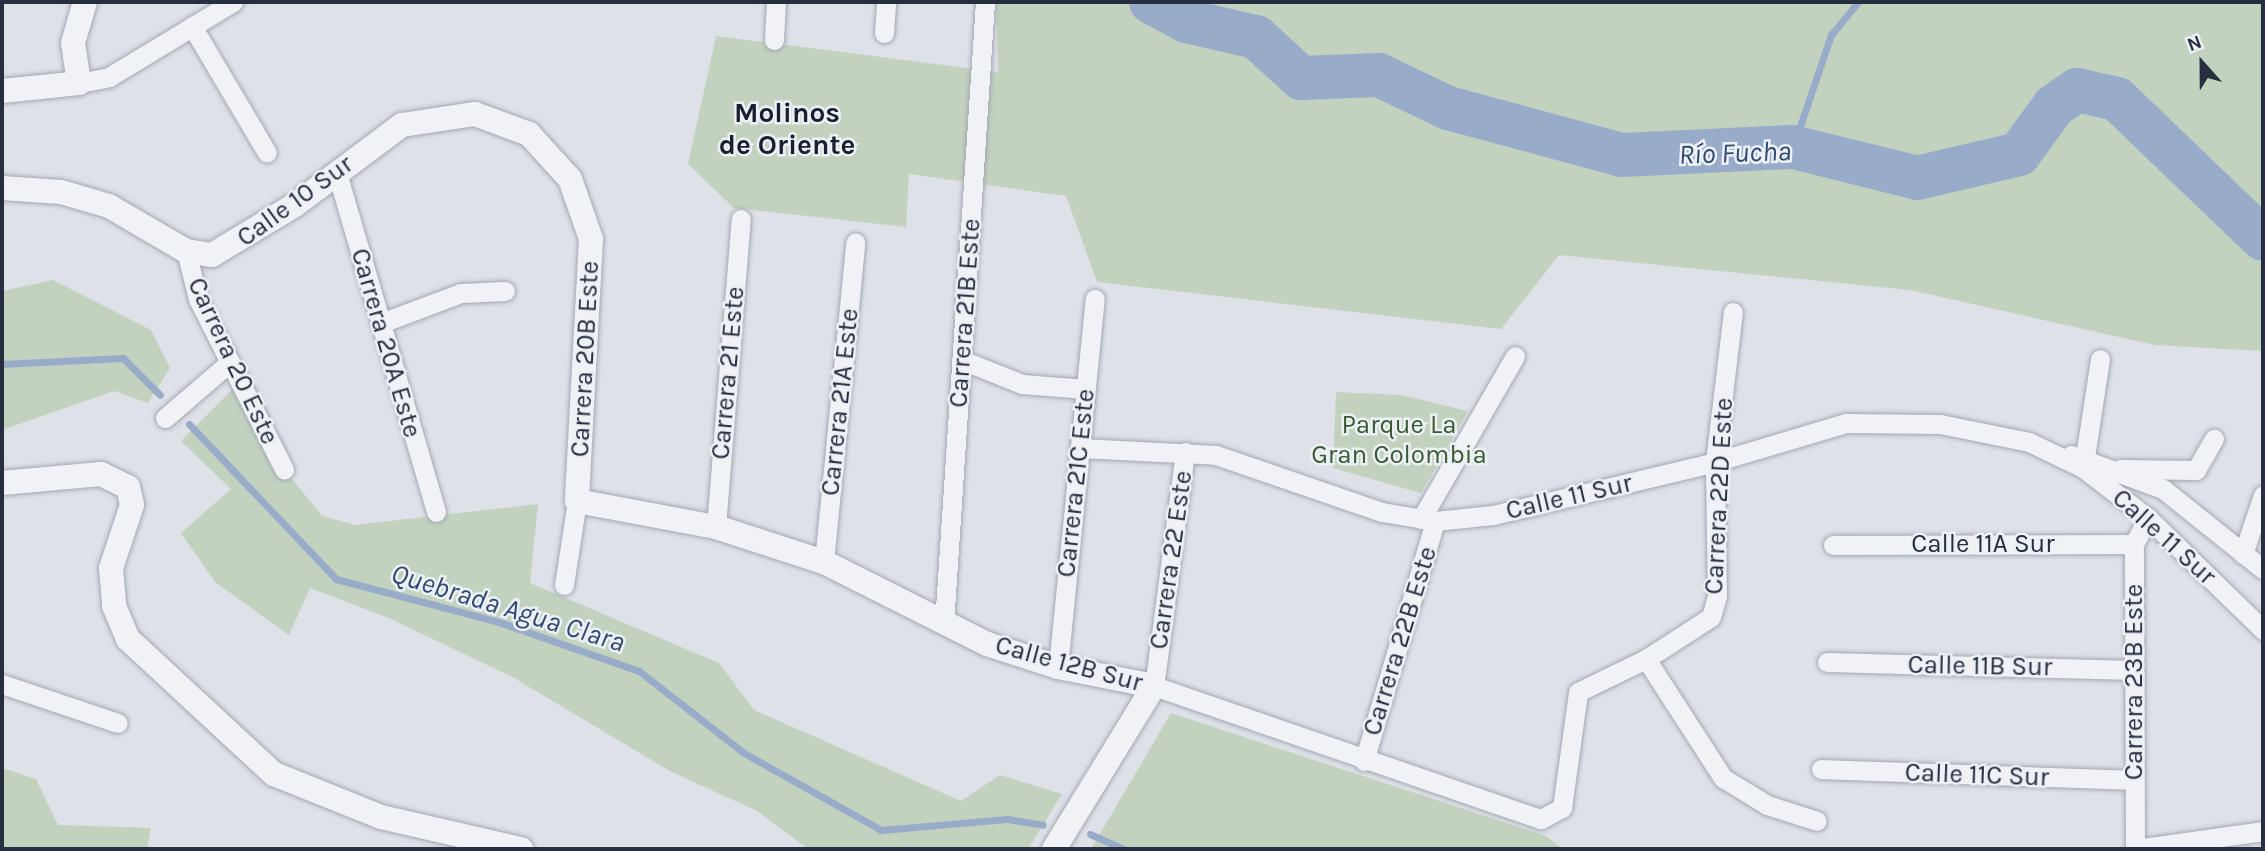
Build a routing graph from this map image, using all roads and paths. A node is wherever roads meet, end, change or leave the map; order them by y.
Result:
1 (85, 2) edge
2 (233, 2) edge
3 (776, 2) edge
4 (886, 2) edge
5 (985, 2) edge
6 (192, 26) junction
7 (884, 33) dead end
8 (774, 40) dead end
9 (79, 83) junction
10 (2, 91) edge
11 (545, 147) joint
12 (267, 153) dead end
13 (337, 173) junction
14 (2, 188) edge
15 (741, 219) dead end
16 (855, 243) dead end
17 (186, 251) junction
18 (505, 291) dead end
19 (1095, 299) dead end
20 (1733, 312) dead end
21 (381, 323) junction
22 (1515, 356) dead end
23 (2099, 359) dead end
24 (962, 360) junction
25 (230, 362) junction
26 (1086, 389) junction
27 (165, 418) dead end
28 (2214, 439) dead end
29 (1080, 448) junction
30 (1185, 452) junction
31 (2056, 454) junction
32 (2085, 457) junction
33 (1715, 463) junction
34 (284, 469) dead end
35 (2119, 469) junction
36 (2, 483) edge
37 (2263, 495) edge
38 (577, 500) junction
39 (436, 512) dead end
40 (2148, 518) junction
41 (1428, 520) junction
42 (716, 527) junction
43 (2134, 544) junction
44 (1833, 545) dead end
45 (2243, 554) junction
46 (824, 562) junction
47 (2263, 569) edge
48 (564, 585) dead end
49 (944, 624) junction
50 (2263, 629) edge
51 (1646, 659) junction
52 (1827, 662) dead end
53 (1058, 667) junction
54 (2134, 670) junction
55 (2, 684) edge
56 (1154, 686) junction
57 (118, 723) dead end
58 (1364, 761) junction
59 (1821, 769) dead end
60 (2134, 780) junction
61 (1817, 821) dead end
62 (2263, 831) edge
63 (2237, 842) edge
64 (521, 849) edge
65 (1055, 849) edge
66 (2134, 849) edge

1 - 9 street
2 - 6 street
3 - 8 street
4 - 7 street
5 - 24 street, Carrera 21B Este
6 - 9 street
6 - 12 street
9 - 10 street
11 - 13 street, Calle 10 Sur
11 - 38 street, Carrera 20B Este
13 - 17 street, Calle 10 Sur
13 - 21 street, Carrera 20A Este
14 - 17 street, Calle 10 Sur
15 - 42 street, Carrera 21 Este
16 - 46 street, Carrera 21A Este
17 - 25 street, Carrera 20 Este
18 - 21 street
19 - 26 street, Carrera 21C Este
20 - 33 street, Carrera 22D Este
21 - 39 street, Carrera 20A Este
22 - 41 street, Carrera 22B Este
23 - 32 street
24 - 26 street
24 - 49 street, Carrera 21B Este
25 - 27 street
25 - 34 street, Carrera 20 Este
26 - 29 street, Carrera 21C Este
28 - 35 street
29 - 30 street, Calle 11 Sur
29 - 53 street, Carrera 21C Este
30 - 41 street, Calle 11 Sur
30 - 56 street, Carrera 22 Este
31 - 32 street, Calle 11 Sur
31 - 33 street, Calle 11 Sur
31 - 40 street, Calle 11 Sur
32 - 35 street, Calle 11 Sur
33 - 41 street, Calle 11 Sur
33 - 51 street, Carrera 22D Este
35 - 45 street, Calle 11 Sur
36 - 64 street
37 - 45 street
38 - 42 street, Calle 12B Sur
38 - 48 street
40 - 43 street, Carrera 23B Este
40 - 50 street, Calle 11 Sur
41 - 58 street, Carrera 22B Este
42 - 46 street, Calle 12B Sur
43 - 44 street, Calle 11A Sur
43 - 54 street, Carrera 23B Este
45 - 47 street, Calle 11 Sur
46 - 49 street, Calle 12B Sur
49 - 53 street, Calle 12B Sur
51 - 58 street, Calle 12B Sur
51 - 61 street
52 - 54 street, Calle 11B Sur
53 - 56 street, Calle 12B Sur
54 - 60 street, Carrera 23B Este
55 - 57 street
56 - 58 street, Calle 12B Sur
56 - 65 street, Carrera 22 Este
59 - 60 street, Calle 11C Sur
60 - 66 street, Carrera 23B Este
62 - 63 street
63 - 66 street

